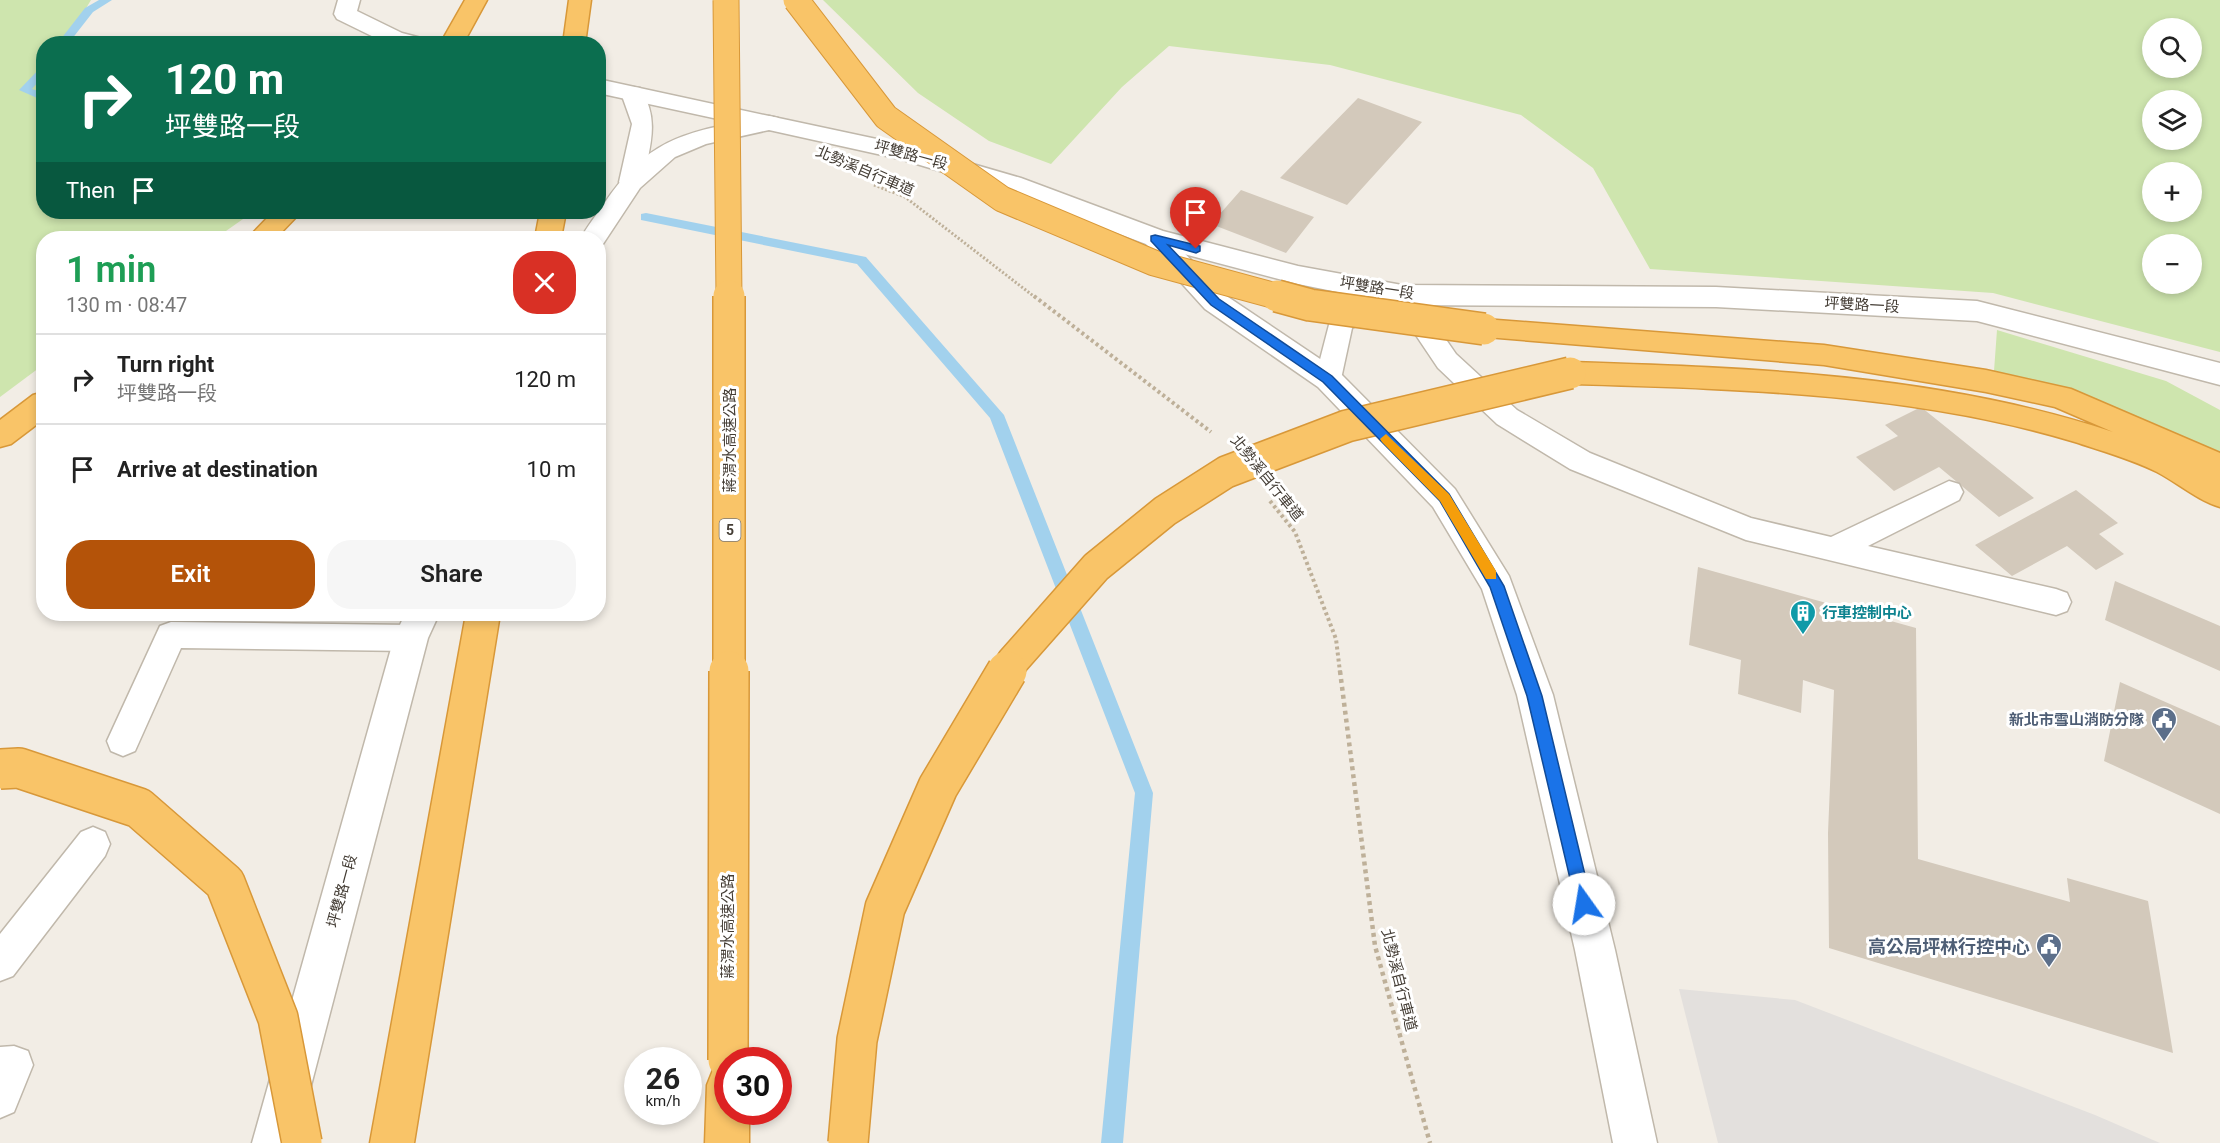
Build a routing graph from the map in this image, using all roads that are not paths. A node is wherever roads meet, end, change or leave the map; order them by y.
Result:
1 (349, 0) edge
2 (476, 0) edge
3 (580, 0) edge
4 (726, 0) edge
5 (796, 0) edge
6 (390, 36) edge
7 (456, 36) edge
8 (575, 36) edge
9 (606, 88) edge
10 (632, 93) junction
11 (770, 123) junction
12 (631, 182) junction
13 (281, 219) edge
14 (268, 231) edge
15 (599, 231) edge
16 (1155, 238) junction
17 (1402, 295) junction
18 (2220, 374) edge
19 (1328, 379) junction
20 (36, 409) edge
21 (0, 436) edge
22 (2220, 468) edge
23 (1948, 492) dead end
24 (2220, 495) edge
25 (1833, 549) junction
26 (2056, 602) dead end
27 (190, 621) edge
28 (482, 621) edge
29 (423, 622) edge
30 (171, 635) junction
31 (123, 741) dead end
32 (0, 769) edge
33 (93, 844) dead end
34 (0, 963) edge
35 (728, 1047) edge
36 (0, 1066) edge
37 (0, 1098) edge
38 (727, 1125) edge
39 (274, 1143) edge
40 (302, 1143) edge
41 (392, 1143) edge
42 (727, 1143) edge
43 (848, 1143) edge
44 (1635, 1143) edge

1 - 6 street
2 - 7 highway
3 - 8 highway
4 - 35 highway, 蔣渭水高速公路 / 5, bridge
5 - 22 highway, bridge
9 - 10 street
10 - 11 street
10 - 12 lane
11 - 12 street, 坪雙路一段
11 - 16 street, 坪雙路一段
12 - 15 street, 坪雙路一段
13 - 14 highway
16 - 17 street, 坪雙路一段
16 - 19 street
17 - 18 street, 坪雙路一段
17 - 19 lane
17 - 25 lane
19 - 44 street
20 - 21 highway
23 - 25 lane
24 - 43 highway, bridge
25 - 26 lane
27 - 30 lane
28 - 41 highway
29 - 30 lane
29 - 39 street, 坪雙路一段
30 - 31 lane
32 - 40 highway, bridge
33 - 34 lane
36 - 37 lane
38 - 42 highway

